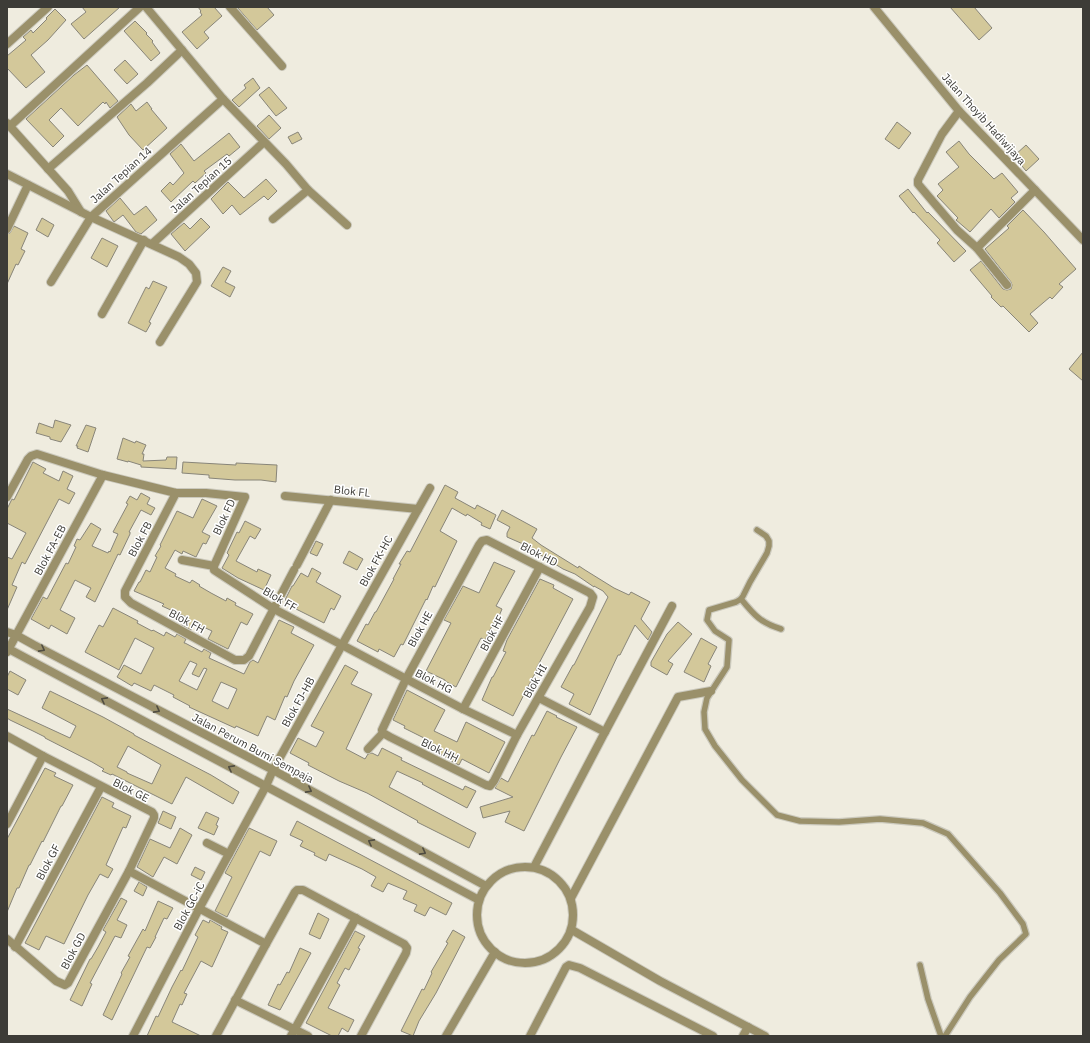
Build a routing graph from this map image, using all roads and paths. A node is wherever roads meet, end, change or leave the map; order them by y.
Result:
1 (48, 7) edge
2 (140, 7) edge
3 (146, 7) edge
4 (230, 7) edge
5 (874, 7) edge
6 (7, 44) edge
7 (182, 50) junction
8 (282, 66) dead end
9 (223, 99) junction
10 (959, 111) junction
11 (8, 124) edge
12 (264, 142) junction
13 (48, 169) junction
14 (7, 174) edge
15 (28, 185) junction
16 (308, 190) junction
17 (1034, 190) junction
18 (81, 212) junction
19 (91, 217) junction
20 (273, 219) dead end
21 (347, 225) dead end
22 (7, 229) edge
23 (144, 240) junction
24 (1083, 240) edge
25 (152, 244) junction
26 (976, 248) junction
27 (51, 282) dead end
28 (1007, 285) dead end
29 (102, 314) dead end
30 (160, 342) dead end
31 (103, 475) junction
32 (430, 488) dead end
33 (176, 493) junction
34 (285, 496) dead end
35 (7, 497) edge
36 (331, 500) junction
37 (418, 509) junction
38 (757, 530) dead end
39 (479, 545) joint
40 (182, 560) dead end
41 (214, 566) junction
42 (540, 567) junction
43 (590, 593) joint
44 (125, 595) joint
45 (741, 599) junction
46 (672, 606) dead end
47 (274, 609) junction
48 (781, 629) dead end
49 (7, 632) edge
50 (16, 635) junction
51 (342, 645) junction
52 (8, 650) edge
53 (406, 679) junction
54 (711, 691) junction
55 (539, 698) junction
56 (463, 708) junction
57 (383, 729) junction
58 (605, 732) junction
59 (517, 735) junction
60 (7, 736) edge
61 (368, 749) dead end
62 (43, 756) junction
63 (273, 770) junction
64 (494, 782) joint
65 (266, 786) junction
66 (101, 787) junction
67 (7, 824) edge
68 (207, 843) dead end
69 (229, 854) junction
70 (534, 867) junction
71 (129, 871) junction
72 (486, 886) junction
73 (570, 898) junction
74 (479, 900) junction
75 (199, 909) junction
76 (356, 918) junction
77 (572, 930) junction
78 (7, 939) edge
79 (266, 944) junction
80 (15, 947) junction
81 (495, 952) junction
82 (920, 965) dead end
83 (235, 1000) junction
84 (748, 1027) junction
85 (293, 1032) edge
86 (133, 1036) edge
87 (216, 1036) edge
88 (308, 1036) edge
89 (361, 1036) edge
90 (446, 1036) edge
91 (530, 1036) edge
92 (713, 1036) edge
93 (743, 1036) edge
94 (766, 1036) edge
95 (941, 1036) edge
96 (945, 1036) edge

1 - 6 street
2 - 11 street
3 - 7 street
4 - 8 street
5 - 10 street, Jalan Thoyib Hadiwijaya
7 - 9 street
7 - 13 street
9 - 12 street
9 - 19 street, Jalan Tepian 14
10 - 17 street, Jalan Thoyib Hadiwijaya
10 - 26 street
11 - 13 street
12 - 16 street
12 - 25 street, Jalan Tepian 15
13 - 18 street
14 - 15 street
15 - 18 street
15 - 22 street
16 - 20 street
16 - 21 street
17 - 24 street, Jalan Thoyib Hadiwijaya
17 - 26 street
18 - 19 street
19 - 23 street
19 - 27 street, Jalan Tepian 14
23 - 25 street
23 - 29 street
25 - 30 street
26 - 28 street
31 - 33 street
31 - 35 street
31 - 50 street, Blok FA-EB
32 - 37 street, Blok FK-HC
33 - 41 street, Blok FD
33 - 44 street, Blok FB
34 - 36 street, Blok FL
36 - 37 street, Blok FL
36 - 47 street
37 - 51 street, Blok FK-HC
38 - 45 lane
39 - 42 street, Blok HD
39 - 53 street, Blok HE
40 - 41 street
41 - 47 street, Blok FF
42 - 43 street, Blok HD
42 - 56 street, Blok HF
43 - 55 street, Blok HI
44 - 47 street, Blok FH
45 - 48 lane
45 - 54 lane
46 - 58 street
47 - 51 street, Blok FF
49 - 50 street, Jalan Perum Bumi Sempaja
50 - 52 street, Blok FA-EB
50 -> 63 street, Jalan Perum Bumi Sempaja
51 - 53 street, Blok HG
51 - 63 street, Blok FJ-HB
65 -> 52 street
53 - 56 street, Blok HG
53 - 57 street, Blok HE
54 - 73 street
54 - 96 lane
55 - 58 street
55 - 59 street, Blok HI
56 - 59 street, Blok HG
57 - 61 street, Blok HE
57 - 64 street, Blok HH
58 - 70 street
59 - 64 street, Blok HI
60 - 62 street, Blok GE
62 - 66 street, Blok GE
62 - 67 street
63 - 65 street, Blok FJ-HB
63 -> 72 street, Jalan Perum Bumi Sempaja
65 - 69 street, Blok GC-iC
74 -> 65 street
66 - 71 street, Blok GE
66 - 80 street, Blok GF
68 - 69 street
69 - 75 street, Blok GC-iC
70 - 72 street
70 - 73 street
71 - 75 street
71 - 80 street, Blok GD
72 - 74 street
73 - 77 street
74 - 81 street
75 - 79 street
75 - 86 street, Blok GC-iC
76 - 79 street
76 - 85 street
76 - 89 street
77 - 81 street
77 - 84 street
78 - 80 street
79 - 83 street
81 - 90 street
82 - 95 lane
83 - 85 street
83 - 87 street
84 - 93 street
84 - 94 street
85 - 88 street
91 - 92 street

